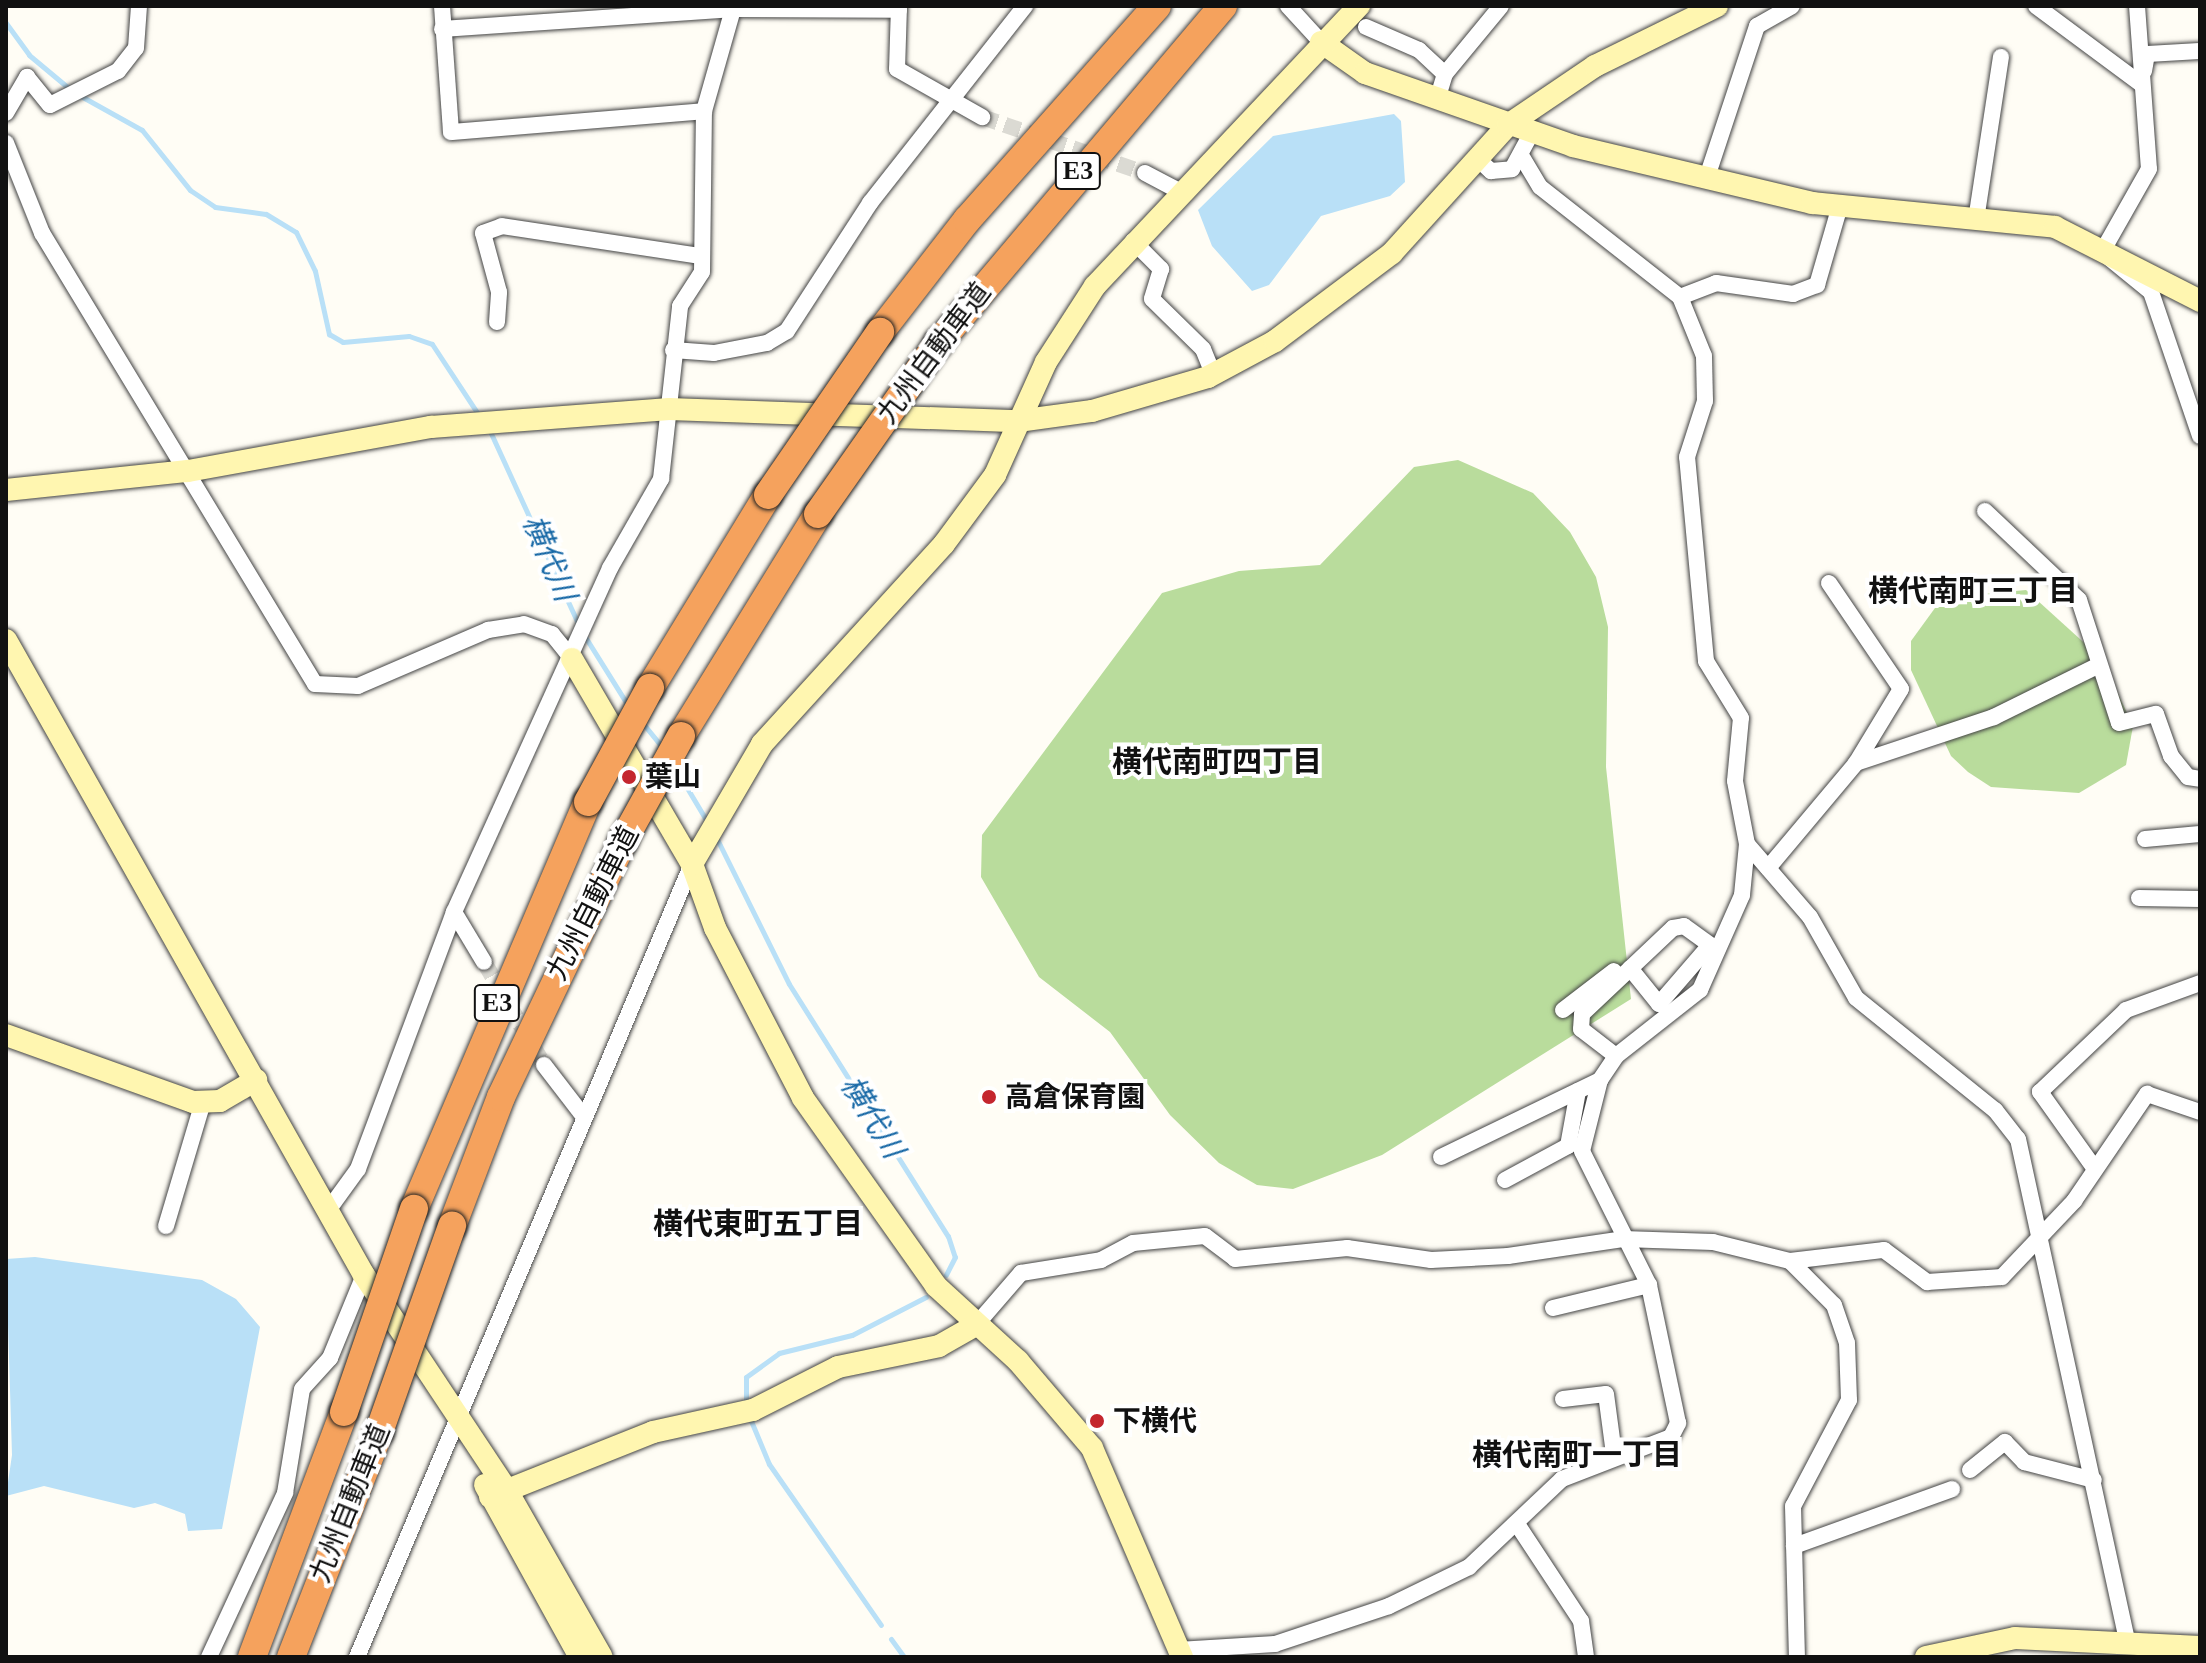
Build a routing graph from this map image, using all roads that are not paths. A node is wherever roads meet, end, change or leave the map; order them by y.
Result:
1 (139, 6) edge
2 (442, 6) edge
3 (1025, 6) edge
4 (1157, 6) edge
5 (1223, 6) edge
6 (1288, 6) edge
7 (1501, 6) edge
8 (1717, 6) edge
9 (1792, 6) edge
10 (2036, 6) edge
11 (2137, 6) edge
12 (734, 8) edge
13 (899, 8) edge
14 (1771, 10) edge
15 (1362, 17) edge
16 (442, 29) junction
17 (1321, 42) junction
18 (2200, 51) edge
19 (2001, 57) dead end
20 (1445, 74) junction
21 (2141, 84) junction
22 (949, 100) junction
23 (1437, 100) junction
24 (704, 111) junction
25 (6, 113) edge
26 (982, 117) tunnel mouth
27 (1508, 125) junction
28 (1532, 132) junction
29 (6, 143) edge
30 (1478, 159) junction
31 (1523, 159) junction
32 (1145, 173) tunnel mouth
33 (1708, 174) junction
34 (1181, 192) junction
35 (1840, 206) junction
36 (1976, 220) junction
37 (1133, 241) junction
38 (2102, 252) junction
39 (700, 256) junction
40 (1680, 297) junction
41 (2200, 301) edge
42 (497, 322) dead end
43 (673, 350) junction
44 (1213, 374) junction
45 (669, 409) junction
46 (1018, 421) junction
47 (2200, 436) edge
48 (188, 471) junction
49 (6, 490) edge
50 (1985, 511) dead end
51 (1829, 583) dead end
52 (6, 640) edge
53 (572, 659) junction
54 (2097, 666) junction
55 (1856, 763) junction
56 (2200, 779) edge
57 (2200, 834) edge
58 (2145, 839) dead end
59 (1747, 844) junction
60 (692, 864) junction
61 (1768, 868) junction
62 (2139, 898) dead end
63 (2200, 899) edge
64 (454, 912) junction
65 (484, 962) tunnel mouth
66 (1627, 972) junction
67 (2200, 983) edge
68 (1563, 1010) dead end
69 (6, 1035) edge
70 (1616, 1056) junction
71 (544, 1065) tunnel mouth
72 (256, 1080) junction
73 (1600, 1080) junction
74 (1578, 1091) junction
75 (203, 1102) junction
76 (2200, 1112) edge
77 (584, 1117) junction
78 (1441, 1157) dead end
79 (2095, 1169) junction
80 (1505, 1180) dead end
81 (329, 1209) junction
82 (166, 1226) dead end
83 (2042, 1230) junction
84 (1623, 1239) junction
85 (1790, 1261) junction
86 (364, 1275) junction
87 (1649, 1285) junction
88 (1553, 1308) dead end
89 (976, 1325) junction
90 (1563, 1399) dead end
91 (455, 1417) junction
92 (1614, 1454) junction
93 (1970, 1470) dead end
94 (2094, 1480) junction
95 (1952, 1489) dead end
96 (498, 1493) junction
97 (1519, 1527) junction
98 (1794, 1546) junction
99 (2127, 1640) junction
100 (2200, 1647) edge
101 (1180, 1653) edge
102 (209, 1657) edge
103 (252, 1657) edge
104 (291, 1657) edge
105 (357, 1657) edge
106 (580, 1657) edge
107 (602, 1657) edge
108 (1586, 1657) edge
109 (1797, 1657) edge
110 (1934, 1657) edge

1 - 25 street
2 - 16 street
3 - 22 street
4 - 103 highway, 九州自動車道 / E3, bridge
5 - 104 highway, 九州自動車道 / E3, bridge
6 - 17 street
7 - 20 street
8 - 27 street
9 - 14 street
10 - 21 street
11 - 21 street
12 - 13 street
12 - 16 street
12 - 24 street
13 - 22 street
14 - 33 street
15 - 17 street
15 - 20 street
16 - 24 street
17 - 23 street
17 - 34 street
18 - 21 street
19 - 36 street
20 - 23 street
21 - 38 street
22 - 26 street
22 - 43 street
23 - 27 street
24 - 39 street
27 - 28 street
27 - 30 street
28 - 31 street
28 - 33 street
29 - 48 street
30 - 31 street
30 - 44 street
31 - 40 street
32 - 34 street
33 - 35 street
34 - 37 street
35 - 36 street
35 - 40 street
36 - 38 street
37 - 44 street
37 - 46 street
38 - 41 street
38 - 47 street
39 - 42 street
39 - 43 street
40 - 59 street
43 - 45 street
44 - 46 street
45 - 46 street
45 - 48 street
45 - 53 street
46 - 60 street
48 - 49 street
48 - 53 street
50 - 54 street
51 - 55 street
52 - 72 street
53 - 60 street
53 - 64 street
54 - 55 street
54 - 56 street
55 - 61 street
57 - 58 street
59 - 61 street
59 - 70 street
60 - 77 street
60 - 89 street
61 - 83 street
62 - 63 street
64 - 65 street
64 - 81 street
66 - 66 street
66 - 68 street
66 - 70 street
67 - 79 street
69 - 75 street
70 - 73 street
71 - 77 street
72 - 75 street
72 - 81 street
73 - 74 street
73 - 84 street
74 - 78 street
74 - 80 street
75 - 82 street
76 - 79 street
77 - 91 street
79 - 83 street
81 - 86 street
83 - 85 street
83 - 94 street
84 - 85 street
84 - 87 street
84 - 89 street
85 - 98 street
86 - 91 street
86 - 102 street
87 - 88 street
87 - 92 street
89 - 96 street
89 - 101 street
90 - 92 street
91 - 96 street
91 - 105 street
92 - 97 street
93 - 94 street
94 - 99 street
95 - 98 street
96 - 106 street
96 - 107 street
97 - 101 street
97 - 108 street
98 - 109 street
99 - 100 street
99 - 110 street

